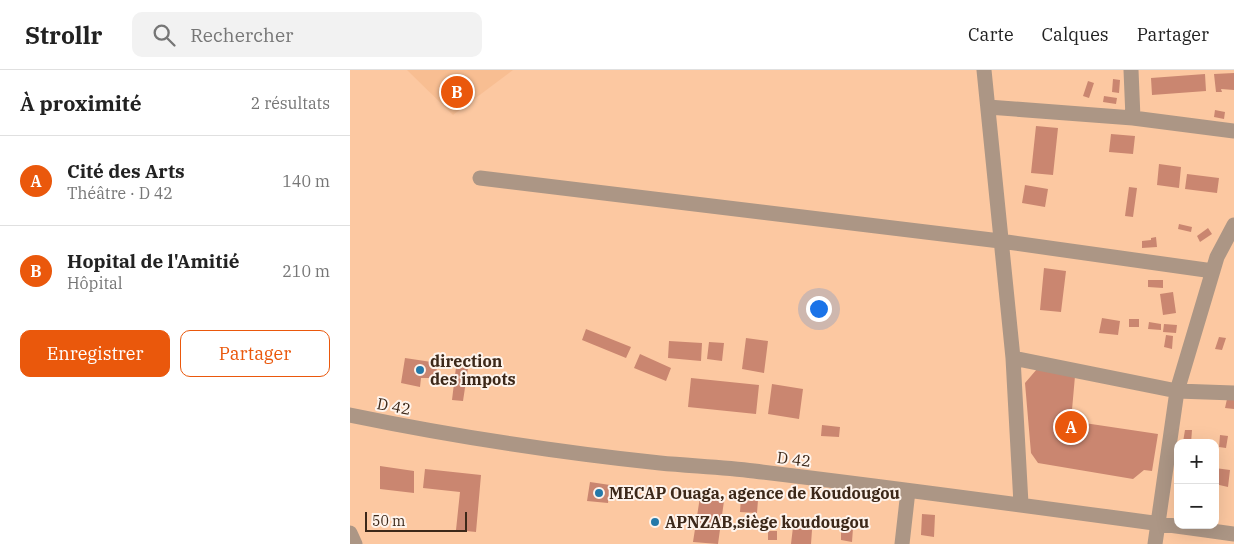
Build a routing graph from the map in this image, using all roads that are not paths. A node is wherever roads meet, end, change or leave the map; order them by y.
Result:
1 (984, 70) edge
2 (1131, 70) edge
3 (988, 107) junction
4 (1133, 118) junction
5 (1234, 131) edge
6 (480, 178) dead end
7 (1234, 225) edge
8 (1000, 241) junction
9 (1212, 271) junction
10 (1012, 358) junction
11 (1177, 391) junction
12 (1234, 393) edge
13 (350, 415) edge
14 (908, 491) junction
15 (1021, 504) junction
16 (1158, 523) junction
17 (350, 533) edge
18 (1234, 534) edge
19 (355, 544) edge
20 (902, 544) edge
21 (1155, 544) edge

1 - 3 street
2 - 4 street
3 - 4 street
3 - 8 street
4 - 5 street
6 - 8 street
7 - 9 street
8 - 9 street
8 - 10 street
9 - 11 street
10 - 11 street
10 - 15 street
11 - 12 street
11 - 16 street
13 - 14 street, D 42 / D 42
14 - 15 street, D 42 / D 42
14 - 20 street
15 - 16 street, D 42 / D 42
16 - 18 street, D 42 / D 42
16 - 21 street
17 - 19 street

